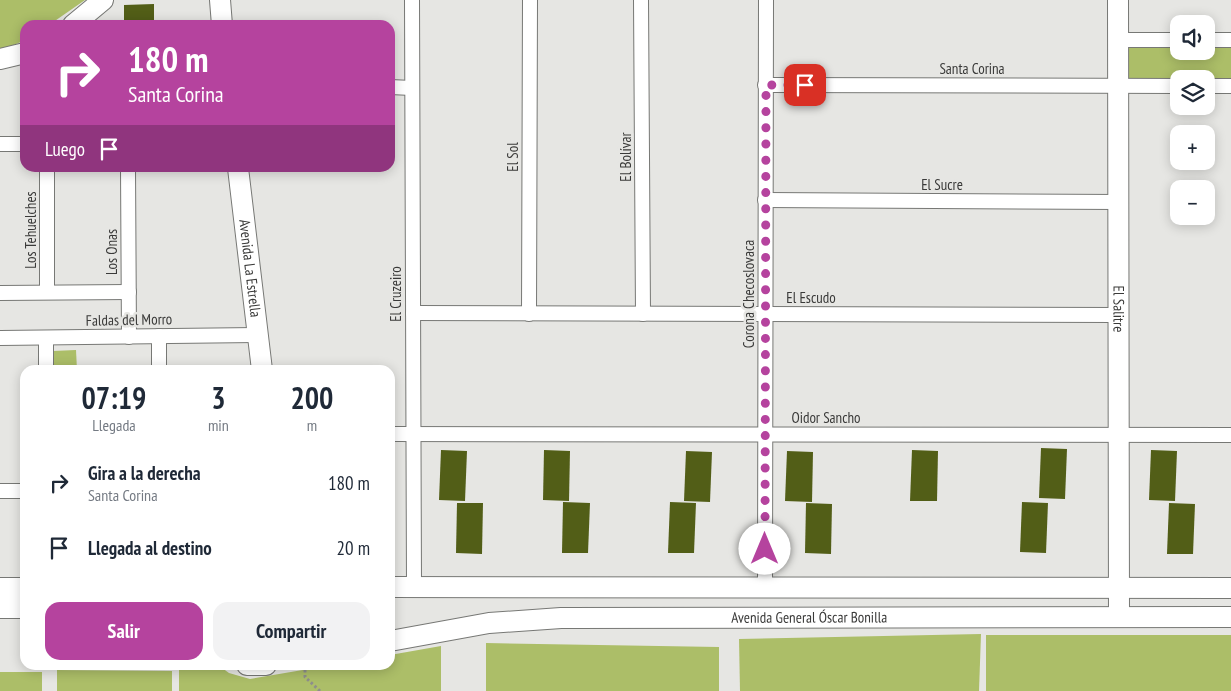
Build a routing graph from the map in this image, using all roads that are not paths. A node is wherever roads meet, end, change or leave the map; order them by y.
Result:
1 (103, 0) edge
2 (220, 0) edge
3 (412, 0) edge
4 (530, 0) edge
5 (641, 0) edge
6 (766, 0) edge
7 (1118, 0) edge
8 (79, 20) edge
9 (222, 20) edge
10 (1118, 40) junction
11 (1170, 40) edge
12 (1215, 40) edge
13 (1231, 40) edge
14 (20, 54) edge
15 (0, 59) edge
16 (766, 85) junction
17 (1118, 86) junction
18 (1170, 86) edge
19 (1215, 86) edge
20 (1231, 86) edge
21 (395, 87) edge
22 (412, 88) junction
23 (0, 144) edge
24 (20, 144) edge
25 (47, 172) edge
26 (128, 172) edge
27 (238, 172) edge
28 (765, 200) junction
29 (1119, 202) junction
30 (47, 292) junction
31 (129, 292) junction
32 (0, 293) edge
33 (413, 313) junction
34 (529, 314) junction
35 (643, 314) junction
36 (765, 314) junction
37 (1119, 315) junction
38 (258, 335) junction
39 (159, 336) junction
40 (129, 337) junction
41 (0, 338) edge
42 (46, 338) junction
43 (46, 365) edge
44 (159, 365) edge
45 (261, 365) edge
46 (395, 434) edge
47 (413, 434) junction
48 (765, 434) junction
49 (1119, 434) junction
50 (1231, 435) edge
51 (0, 491) edge
52 (20, 491) edge
53 (395, 587) edge
54 (414, 587) junction
55 (0, 588) edge
56 (20, 588) edge
57 (765, 588) junction
58 (1119, 588) junction
59 (1231, 588) edge
60 (0, 608) edge
61 (20, 608) edge
62 (1119, 617) junction
63 (1231, 617) edge
64 (395, 640) edge

1 - 8 main road
2 - 9 main road
3 - 22 street, El Cruzeiro
4 - 34 street, El Sol
5 - 35 street, El Bolívar
6 - 16 street, Corona Checoslovaca
7 - 10 main road, El Salitre
10 - 11 street
10 - 17 main road, El Salitre
12 - 13 street
14 - 15 main road
16 - 17 street, Santa Corina
16 - 28 street, Corona Checoslovaca
17 - 18 street, Santa Corina
17 - 29 main road, El Salitre
19 - 20 street
21 - 22 street
22 - 33 street, El Cruzeiro
23 - 24 street
25 - 30 street, Los Tehuelches
26 - 31 street, Los Onas
27 - 38 main road, Avenida La Estrella
28 - 29 street, El Sucre
28 - 36 street, Corona Checoslovaca
29 - 37 main road, El Salitre
30 - 31 street, Faldas del Morro
30 - 32 street, Faldas del Morro
31 - 40 street, Los Onas
33 - 34 street, El Escudo
33 - 47 street, El Cruzeiro
34 - 35 street, El Escudo
35 - 36 street, El Escudo
36 - 37 street, El Escudo
36 - 48 street, Corona Checoslovaca
37 - 49 main road, El Salitre
38 - 39 street, Faldas del Morro
38 - 45 main road, Avenida La Estrella
39 - 40 street, Faldas del Morro
39 - 44 street
40 - 42 street, Faldas del Morro
41 - 42 street, Faldas del Morro
42 - 43 street
46 - 47 street, Oidor Sancho
47 - 48 street, Oidor Sancho
47 - 54 street, El Cruzeiro
48 - 49 street, Oidor Sancho
48 - 57 street, Corona Checoslovaca
49 - 50 street, Oidor Sancho
49 - 58 main road, El Salitre
51 - 52 street
53 - 54 main road, Avenida General Óscar Bonilla
54 - 57 main road, Avenida General Óscar Bonilla
55 - 56 main road
57 - 58 main road, Avenida General Óscar Bonilla
58 - 59 main road, Avenida General Óscar Bonilla
58 - 62 main road, El Salitre
60 - 61 main road
62 - 63 main road, Avenida General Óscar Bonilla
62 - 64 main road, Avenida General Óscar Bonilla

